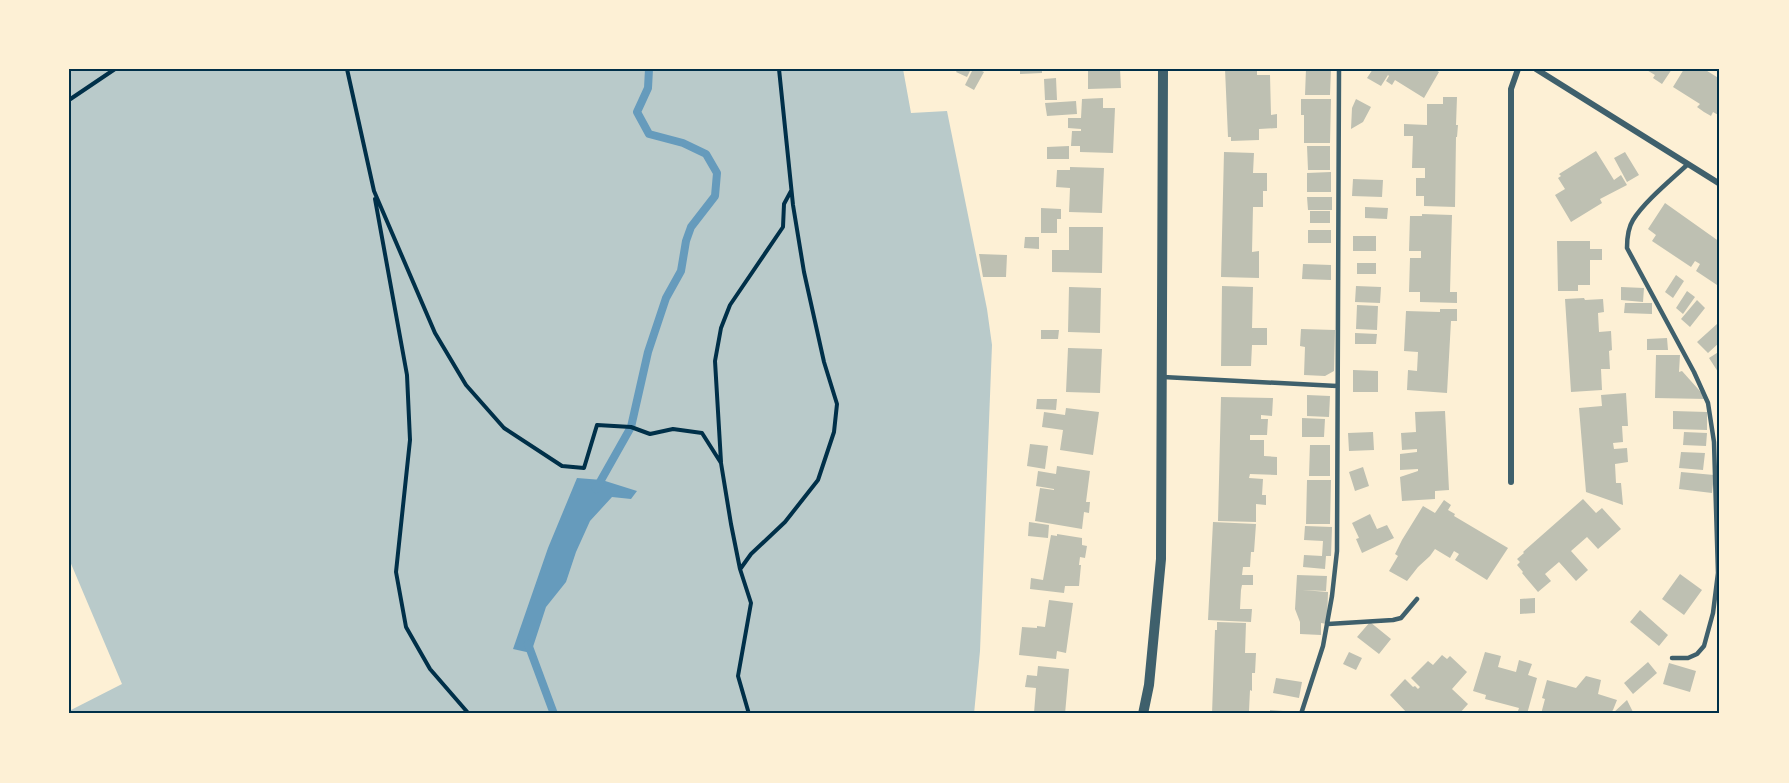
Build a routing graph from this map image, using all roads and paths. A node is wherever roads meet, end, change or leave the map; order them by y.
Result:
1 (115, 69) edge
2 (347, 69) edge
3 (779, 69) edge
4 (1163, 69) edge
5 (1339, 69) edge
6 (1518, 69) edge
7 (1536, 69) edge
8 (69, 100) edge
9 (1688, 164) junction
10 (1720, 184) edge
11 (791, 190) junction
12 (374, 191) junction
13 (1161, 377) junction
14 (1337, 386) junction
15 (721, 463) junction
16 (1510, 482) dead end
17 (740, 569) junction
18 (1417, 599) dead end
19 (1328, 624) junction
20 (1672, 658) dead end
21 (469, 714) edge
22 (749, 714) edge
23 (1143, 714) edge
24 (1301, 714) edge

1 - 8 path
2 - 12 path
3 - 11 path
4 - 13 street
5 - 14 lane
6 - 16 street
7 - 9 street
9 - 10 street
9 - 20 lane
11 - 15 path
11 - 17 path
12 - 15 path
12 - 21 path
13 - 14 lane
13 - 23 street
14 - 19 lane
15 - 17 path
17 - 22 path
18 - 19 lane
19 - 24 lane

